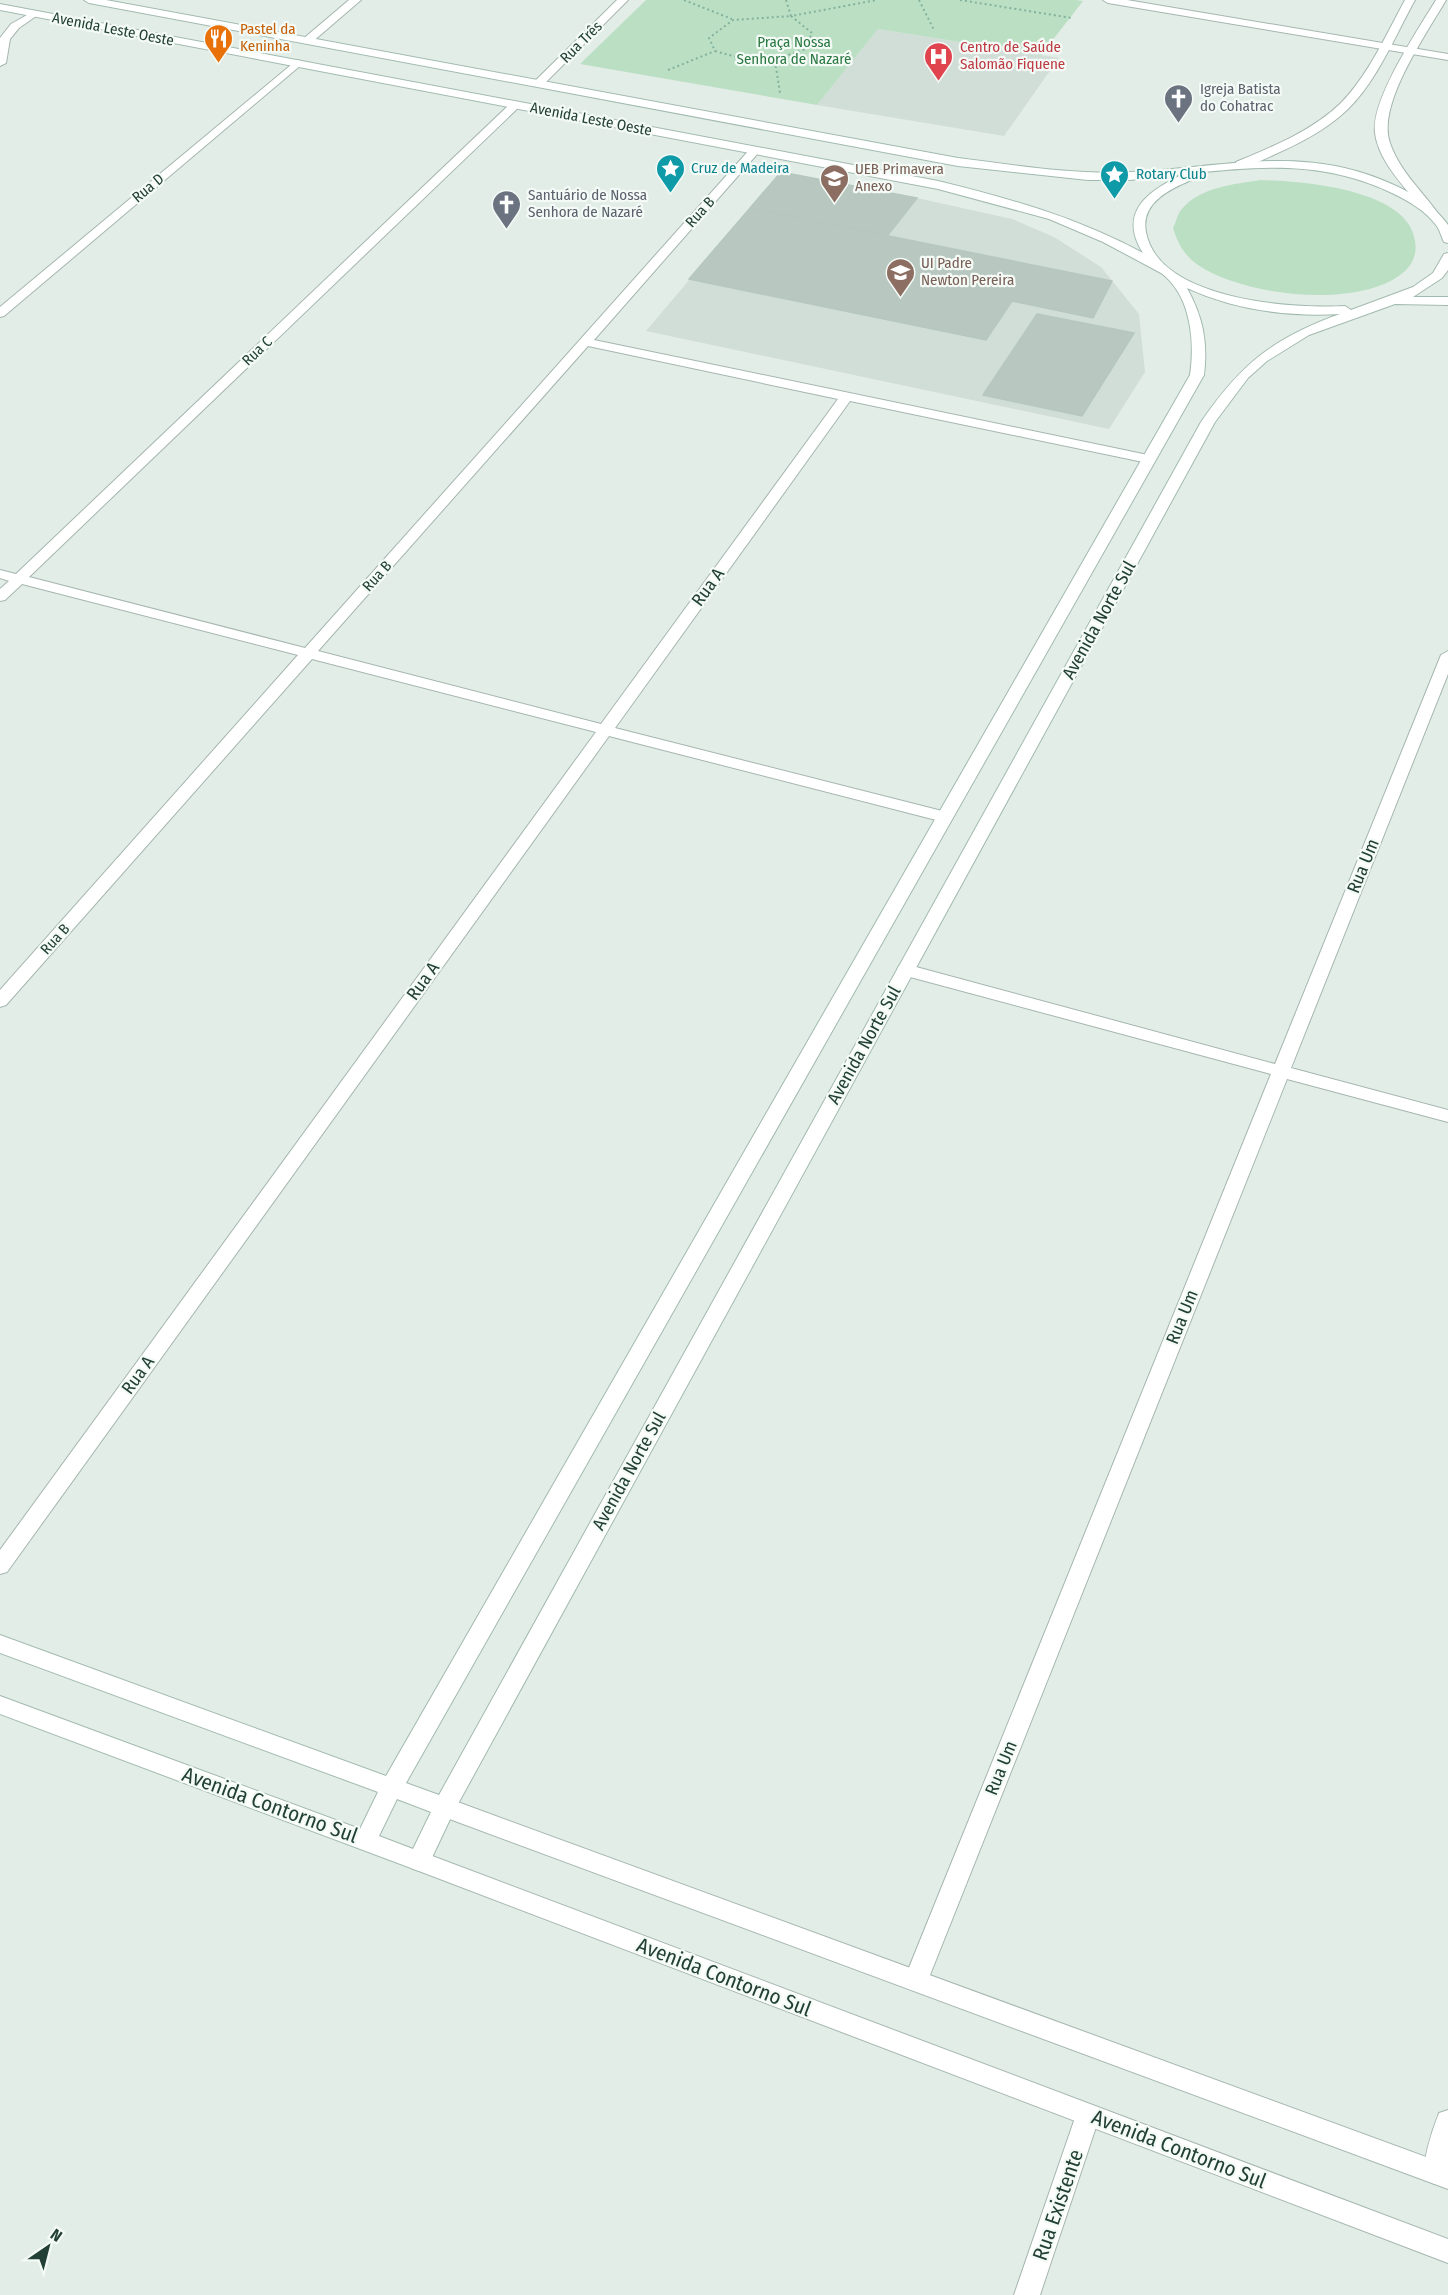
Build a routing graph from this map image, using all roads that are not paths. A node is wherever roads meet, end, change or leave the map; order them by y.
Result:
1 (356, 0) edge
2 (623, 0) edge
3 (1108, 0) edge
4 (1410, 0) edge
5 (1442, 0) edge
6 (96, 1) edge
7 (1142, 3) edge
8 (0, 7) edge
9 (34, 14) junction
10 (308, 41) junction
11 (1384, 46) junction
12 (1413, 51) junction
13 (1448, 57) edge
14 (0, 63) edge
15 (297, 63) junction
16 (538, 84) junction
17 (514, 105) junction
18 (755, 150) junction
19 (1235, 166) junction
20 (1433, 214) junction
21 (1448, 222) edge
22 (1448, 239) edge
23 (1448, 257) edge
24 (1171, 274) junction
25 (1448, 301) edge
26 (1388, 302) junction
27 (0, 313) edge
28 (585, 342) junction
29 (847, 396) junction
30 (1148, 459) junction
31 (0, 574) edge
32 (18, 579) junction
33 (0, 597) edge
34 (308, 654) junction
35 (1448, 655) edge
36 (605, 730) junction
37 (944, 817) junction
38 (906, 970) junction
39 (0, 1001) edge
40 (1281, 1071) junction
41 (1448, 1116) edge
42 (0, 1566) edge
43 (0, 1644) edge
44 (0, 1705) edge
45 (392, 1787) junction
46 (444, 1807) junction
47 (364, 1840) junction
48 (418, 1861) junction
49 (916, 1980) junction
50 (1088, 2115) junction
51 (1448, 2121) edge
52 (1442, 2174) edge
53 (1448, 2251) edge
54 (1027, 2295) edge

1 - 10 street
2 - 16 street, Rua Três
3 - 7 street
4 - 11 street
5 - 12 street
6 - 10 street, Avenida Leste Oeste
7 - 11 street
8 - 9 street, Avenida Leste Oeste
9 - 14 street
9 - 15 street, Avenida Leste Oeste
10 - 16 street, Avenida Leste Oeste
11 - 12 street
11 - 19 street
12 - 13 street
12 - 20 street
15 - 17 street, Avenida Leste Oeste
15 - 27 street, Rua D
16 - 19 street, Avenida Leste Oeste
17 - 18 street, Avenida Leste Oeste
17 - 32 street, Rua C
18 - 24 street, Avenida Leste Oeste
18 - 28 street, Rua B
19 - 20 street
19 - 24 street
20 - 21 street
20 - 22 street
23 - 26 street
24 - 26 street, Avenida Leste Oeste
24 - 30 street, Avenida Norte Sul
25 - 26 street
26 - 38 street, Avenida Norte Sul
28 - 29 street
28 - 34 street, Rua B
29 - 30 street
29 - 36 street, Rua A
30 - 37 street, Avenida Norte Sul
31 - 32 street
32 - 33 street, Rua C
32 - 34 street
34 - 36 street
34 - 39 street, Rua B
35 - 40 street, Rua Um
36 - 37 street
36 - 42 street, Rua A
37 - 45 street, Avenida Norte Sul
38 - 40 street
38 - 46 street, Avenida Norte Sul
40 - 41 street
40 - 49 street, Rua Um
43 - 45 street
44 - 47 street, Avenida Contorno Sul
45 - 46 street
45 - 47 street, Avenida Norte Sul
46 - 48 street, Avenida Norte Sul
46 - 49 street
47 - 48 street, Avenida Contorno Sul
48 - 50 street, Avenida Contorno Sul
49 - 52 street
50 - 53 street, Avenida Contorno Sul
50 - 54 street, Rua Existente
51 - 52 street

